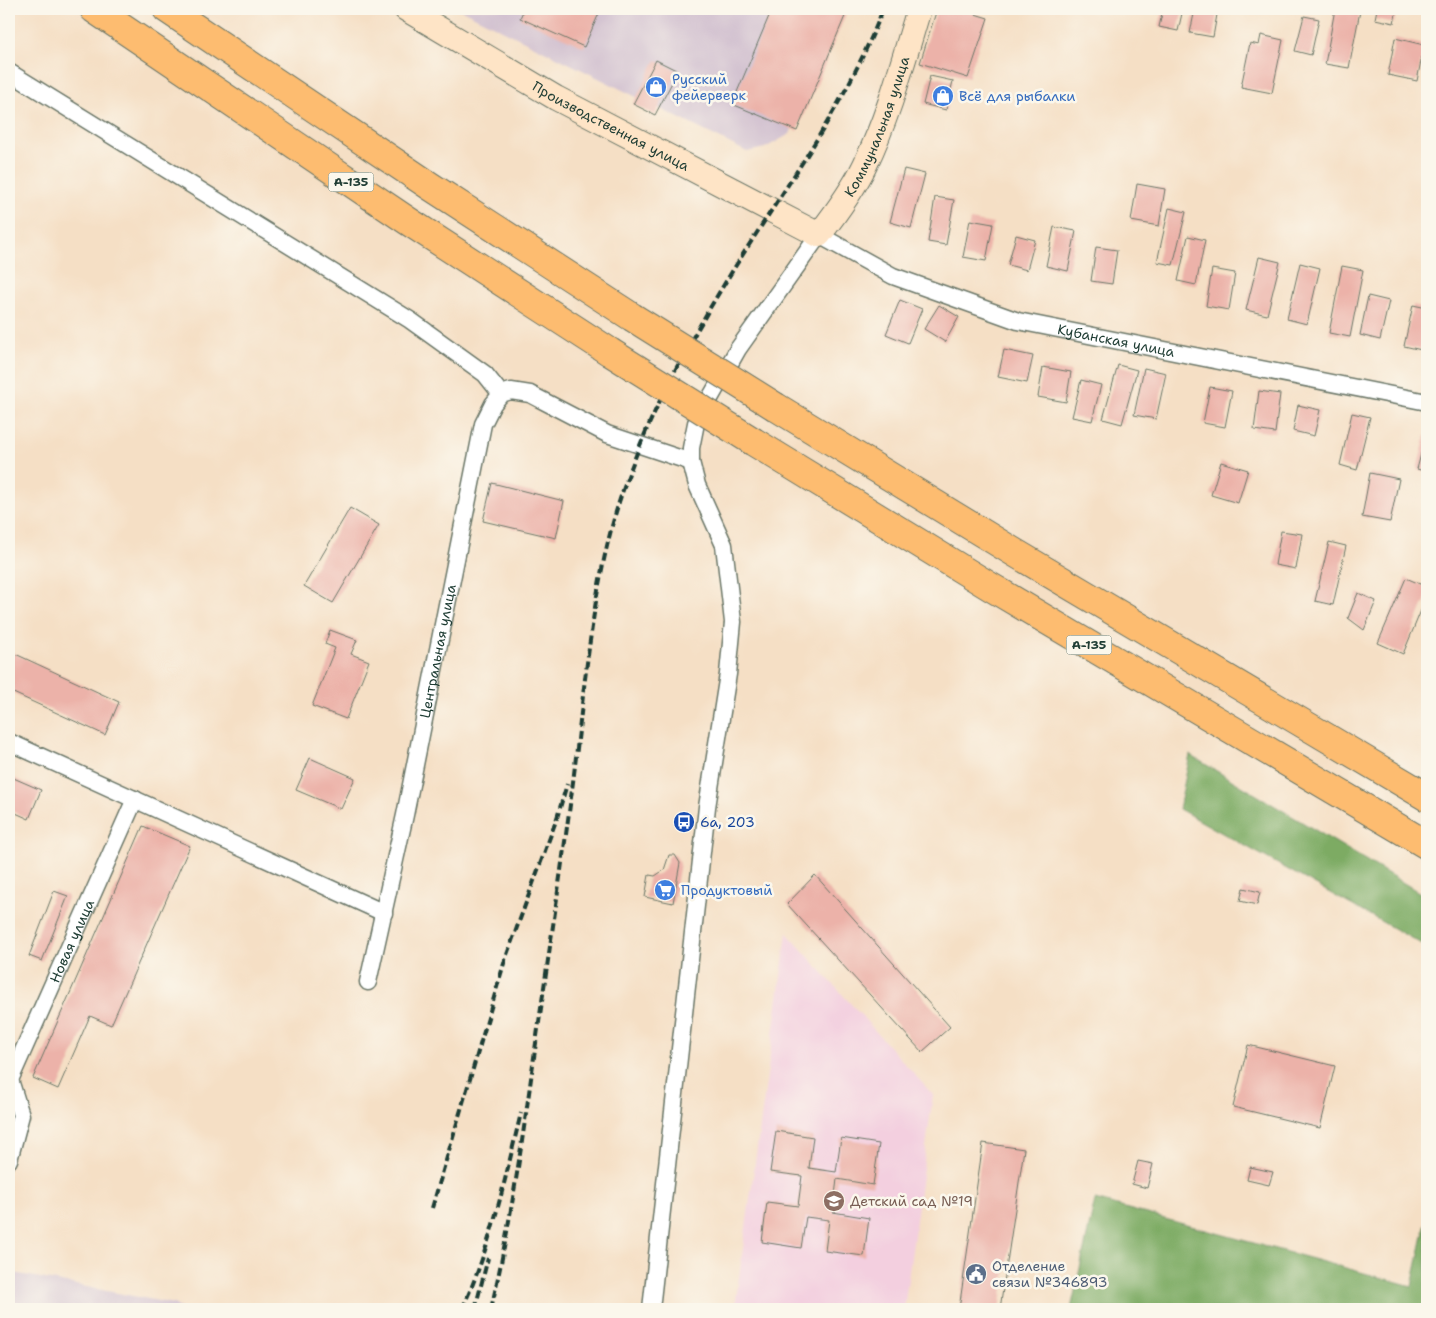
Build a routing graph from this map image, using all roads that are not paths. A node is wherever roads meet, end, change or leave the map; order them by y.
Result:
1 (94, 9) edge
2 (167, 9) edge
3 (406, 9) edge
4 (918, 9) edge
5 (9, 72) edge
6 (819, 235) junction
7 (500, 394) junction
8 (1427, 402) edge
9 (691, 462) junction
10 (9, 742) edge
11 (1427, 797) edge
12 (135, 800) junction
13 (1427, 845) edge
14 (384, 913) junction
15 (368, 982) dead end
16 (10, 1080) edge
17 (9, 1160) edge
18 (651, 1309) edge

1 - 13 highway, А-135, bridge
2 - 11 highway, bridge
3 - 6 street, Производственная улица
4 - 6 street, Коммунальная улица
5 - 7 street
6 - 8 street, Кубанская улица
6 - 9 street
7 - 9 street
7 - 14 street, Центральная улица
9 - 18 street
10 - 12 street
12 - 14 street
12 - 16 street, Новая улица
14 - 15 street, Центральная улица
16 - 17 street

